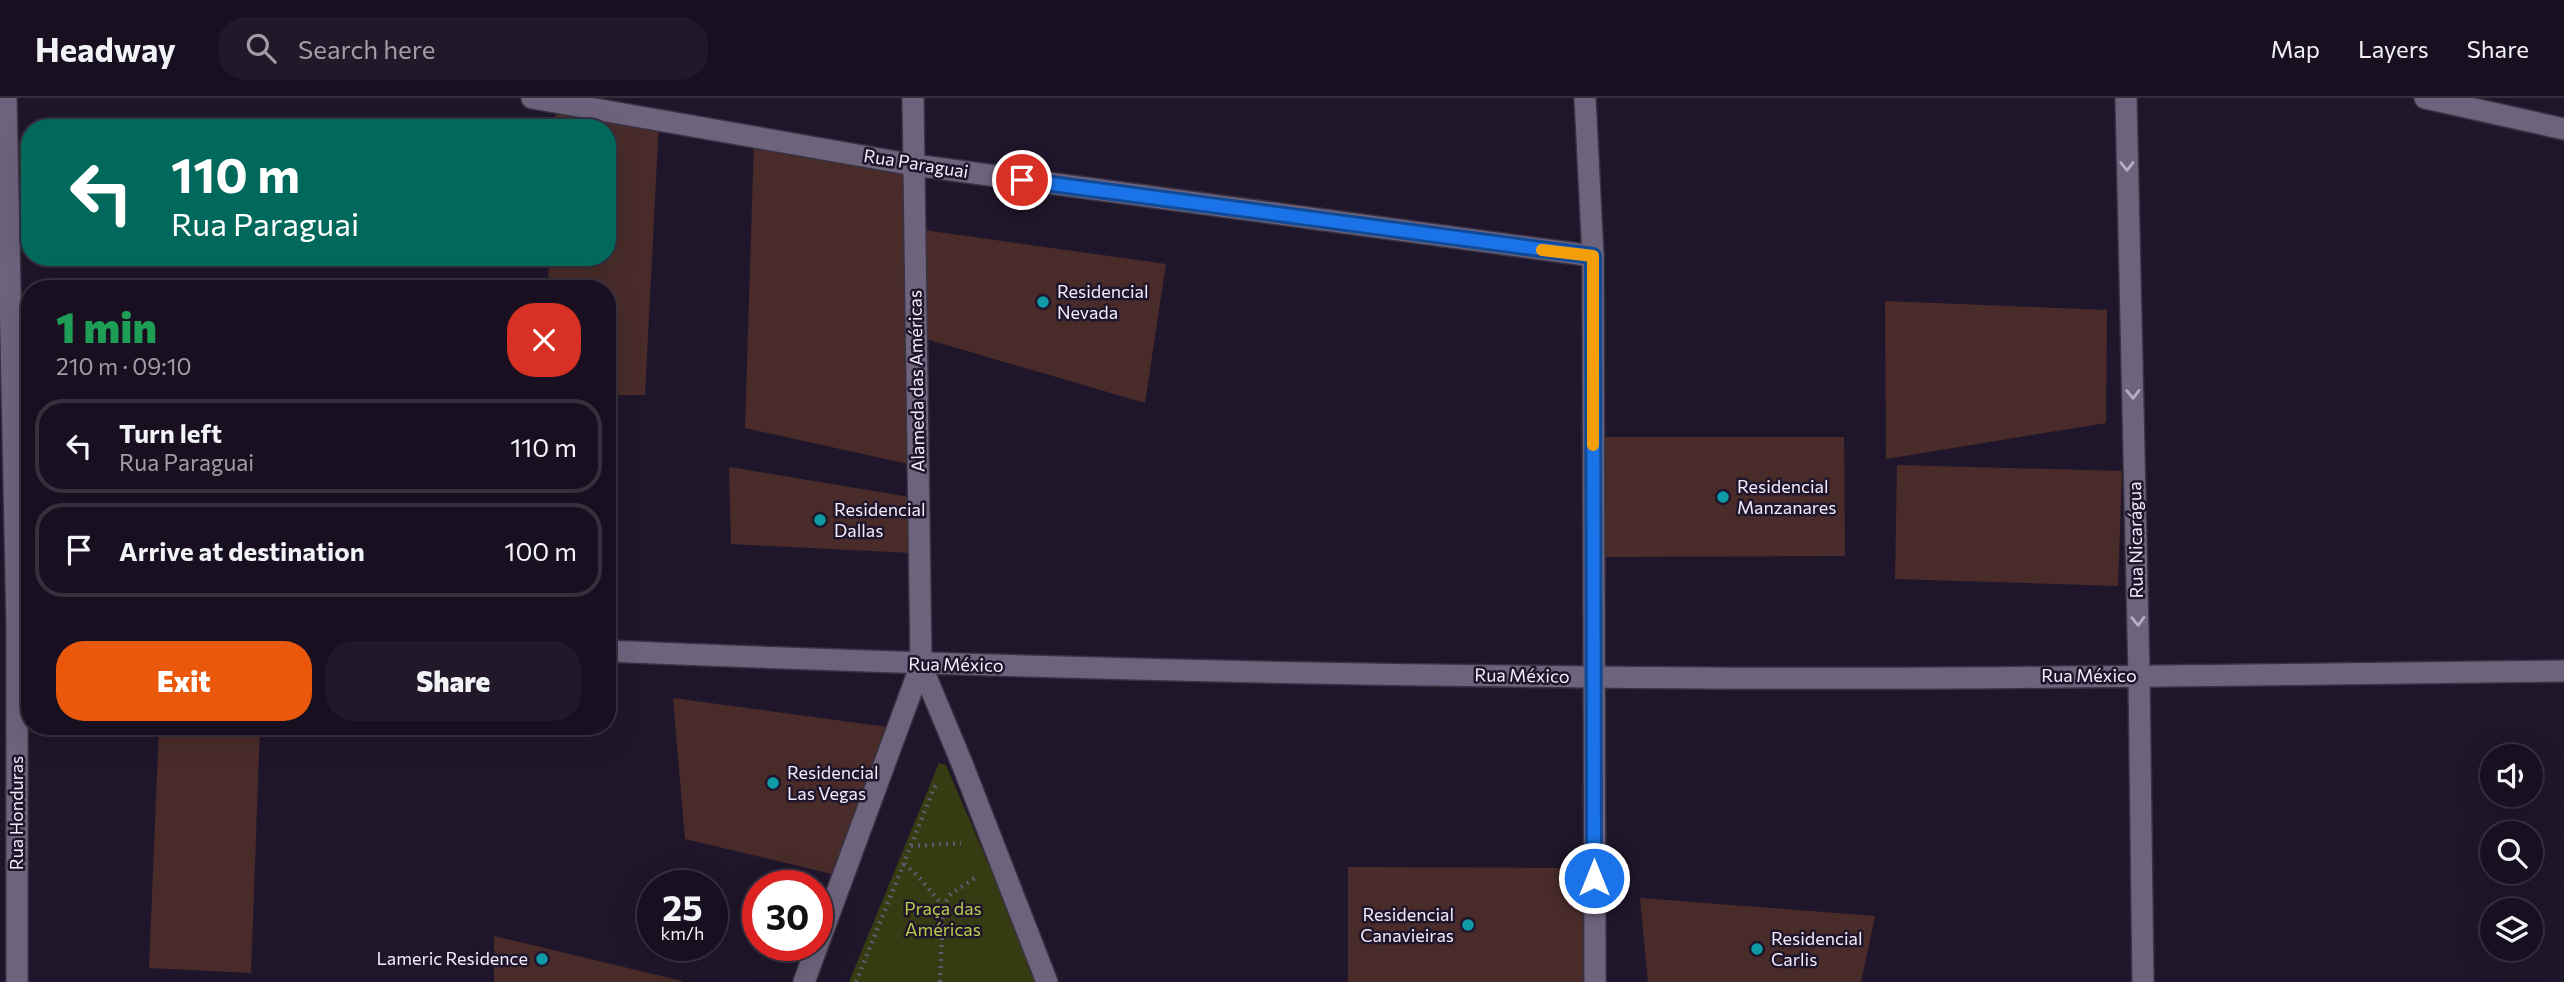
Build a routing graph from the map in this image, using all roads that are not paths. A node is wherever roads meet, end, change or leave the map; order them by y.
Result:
1 (6, 98) edge
2 (532, 98) edge
3 (913, 98) edge
4 (1585, 98) edge
5 (2126, 98) edge
6 (2425, 98) edge
7 (2564, 129) edge
8 (914, 165) junction
9 (1593, 256) junction
10 (16, 625) edge
11 (616, 651) edge
12 (921, 665) junction
13 (2564, 671) edge
14 (2139, 676) junction
15 (1592, 677) junction
16 (17, 982) edge
17 (804, 982) edge
18 (1047, 982) edge
19 (1595, 982) edge
20 (2143, 982) edge

1 - 10 street, Rua Honduras
2 - 8 street, Rua Paraguai
3 - 8 street, Alameda das Américas
4 - 9 street
5 -> 14 street, Rua Nicarágua
6 - 7 street
8 - 9 street, Rua Paraguai
8 - 12 street, Alameda das Américas
9 - 15 street
10 - 16 street, Rua Honduras
11 - 12 street, Rua México
12 - 15 street, Rua México
12 - 17 street
12 - 18 street
13 - 14 street, Rua México
14 - 15 street, Rua México
14 - 20 street, Rua Nicarágua
15 - 19 street

